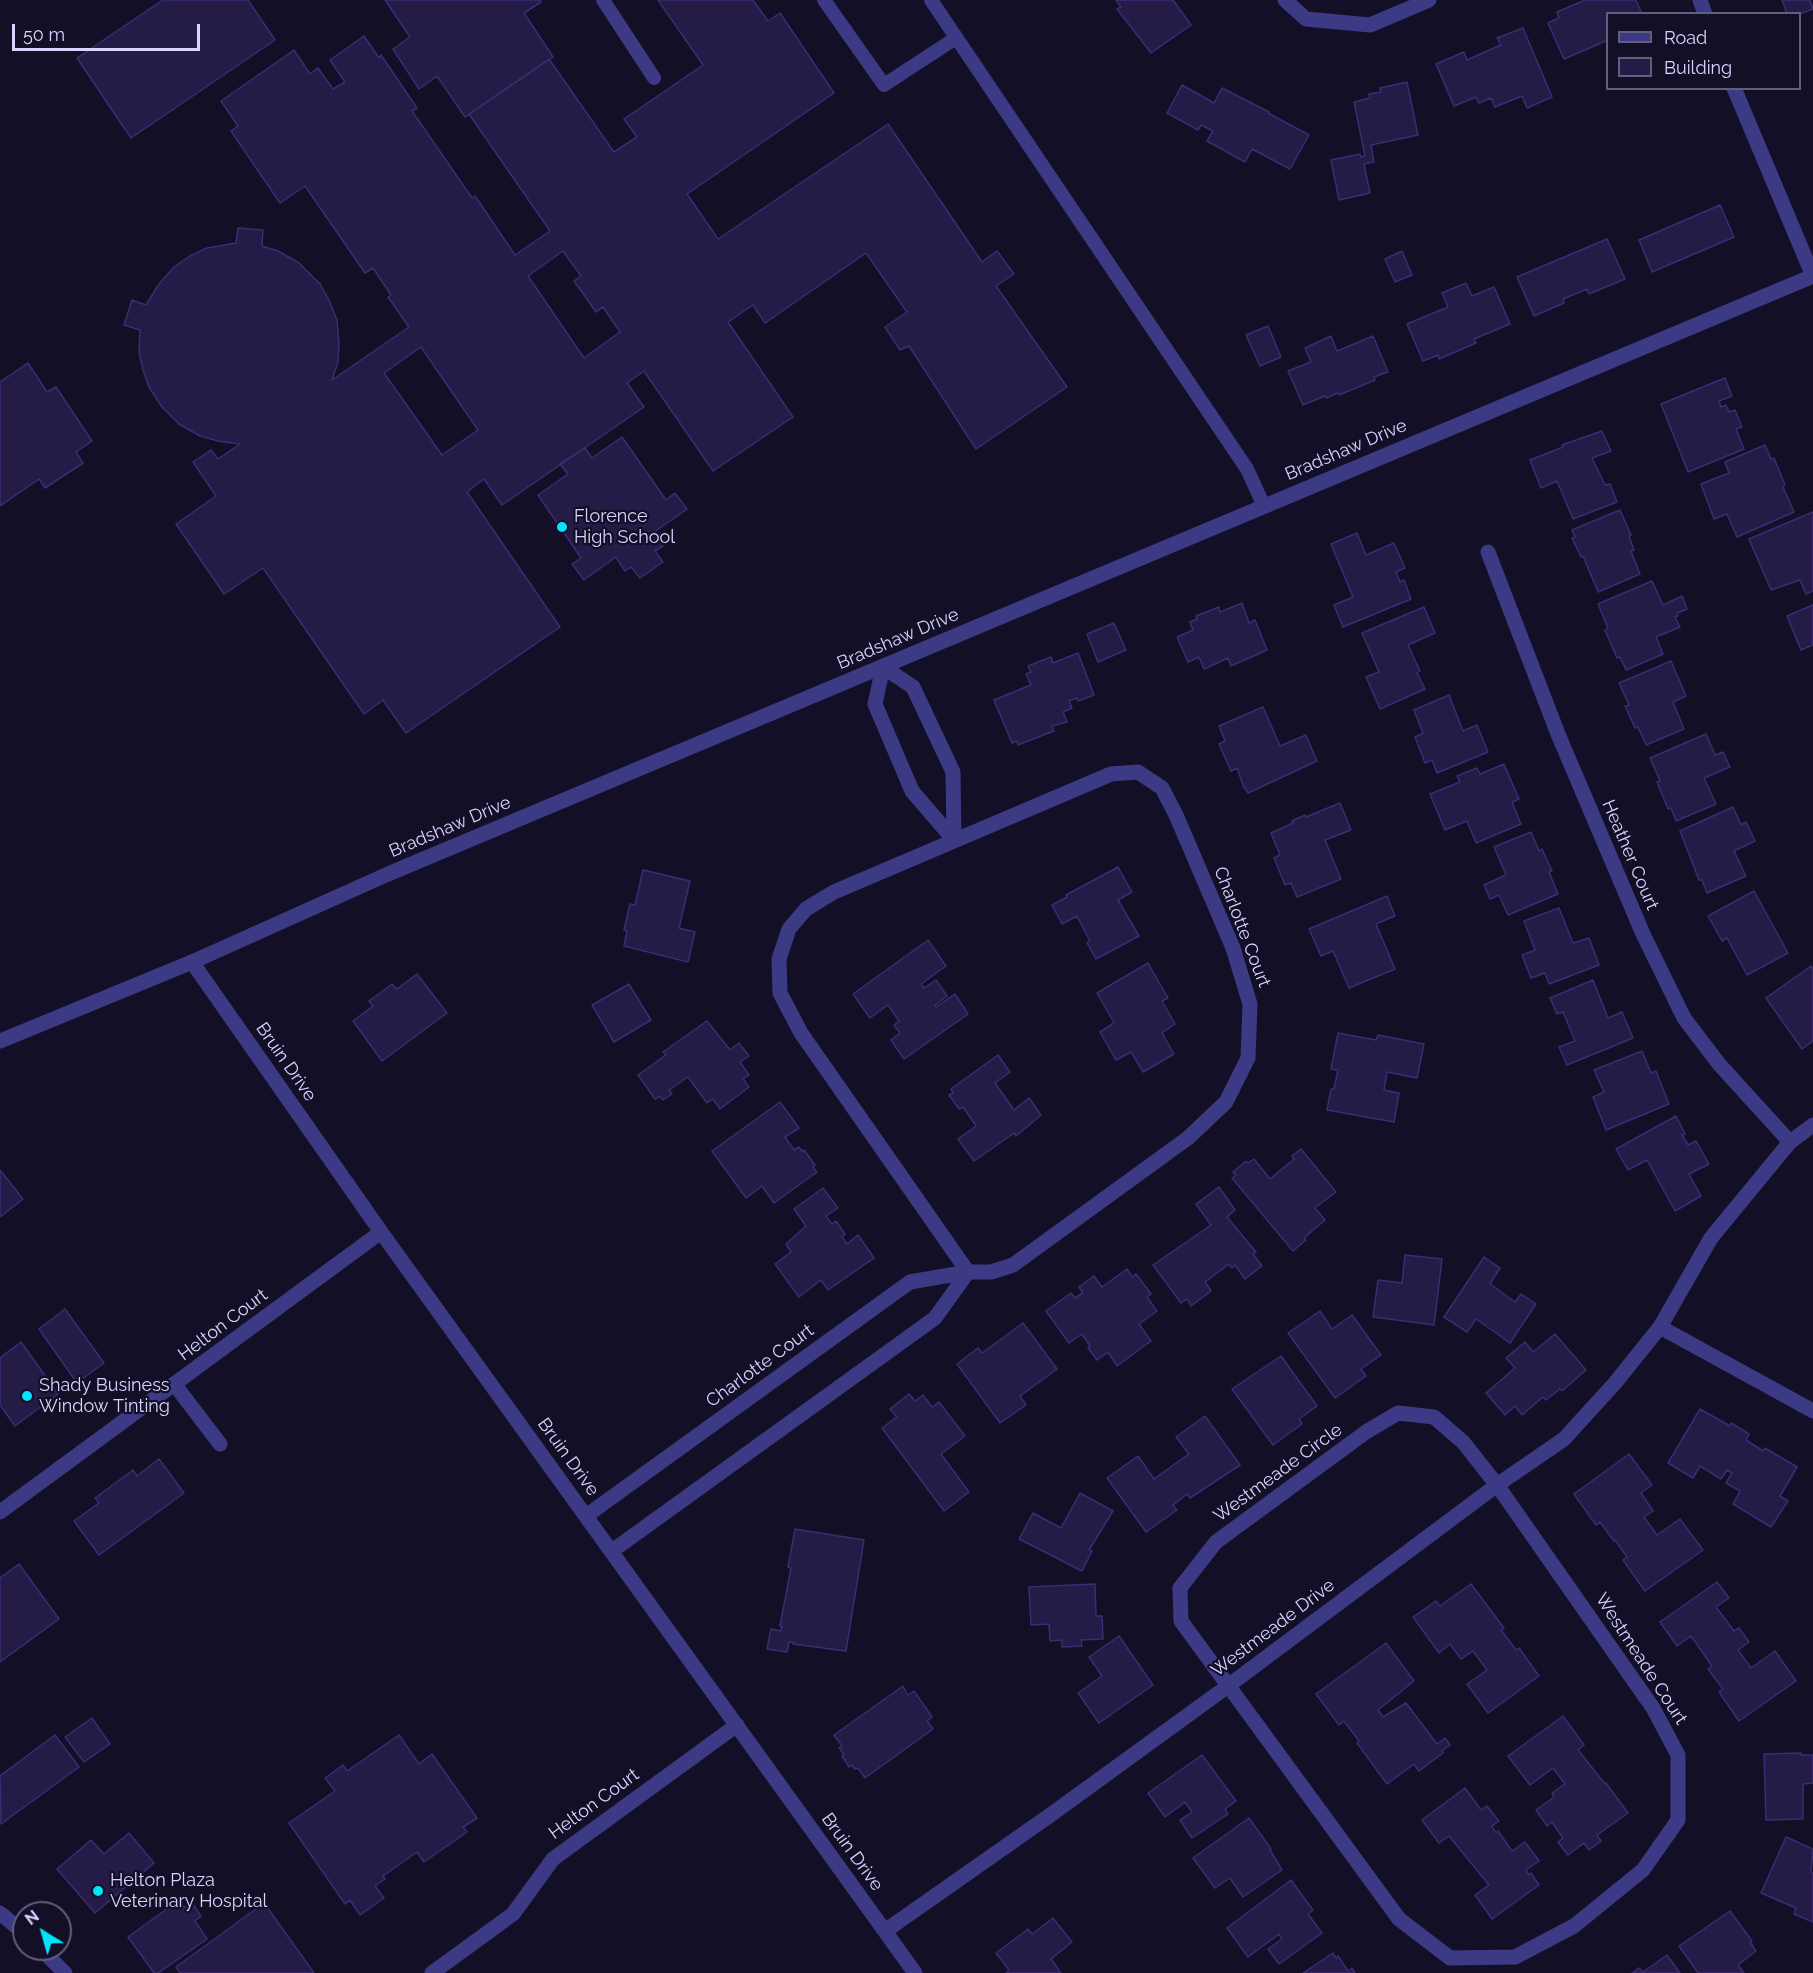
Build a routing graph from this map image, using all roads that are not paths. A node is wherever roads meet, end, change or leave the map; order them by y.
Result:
1 (603, 0) edge
2 (824, 0) edge
3 (931, 0) edge
4 (1285, 0) edge
5 (1429, 0) edge
6 (956, 38) junction
7 (654, 78) dead end
8 (1735, 90) edge
9 (1813, 276) edge
10 (1263, 506) junction
11 (1488, 552) dead end
12 (883, 667) junction
13 (954, 840) junction
14 (192, 962) junction
15 (0, 1041) edge
16 (1813, 1125) edge
17 (1790, 1143) junction
18 (381, 1232) junction
19 (968, 1272) junction
20 (1660, 1327) junction
21 (176, 1384) junction
22 (1813, 1411) edge
23 (220, 1444) dead end
24 (1497, 1485) junction
25 (0, 1512) edge
26 (586, 1516) junction
27 (612, 1551) junction
28 (1228, 1686) junction
29 (737, 1725) junction
30 (0, 1913) edge
31 (12, 1923) edge
32 (885, 1931) junction
33 (53, 1961) edge
34 (65, 1973) edge
35 (432, 1973) edge
36 (915, 1973) edge

1 - 7 lane
2 - 6 lane
3 - 6 lane
4 - 5 street
6 - 10 lane
8 - 9 street
9 - 10 street, Bradshaw Drive
10 - 12 street, Bradshaw Drive
11 - 17 street, Heather Court
12 - 13 street
12 - 13 street
12 - 14 street, Bradshaw Drive
13 - 19 street, Charlotte Court
13 - 19 street, Charlotte Court
14 - 15 street, Bradshaw Drive
14 - 18 street, Bruin Drive
16 - 17 street, Westmeade Drive
17 - 20 street, Westmeade Drive
18 - 21 street, Helton Court
18 - 26 street, Bruin Drive
19 - 26 street, Charlotte Court
19 - 27 street
20 - 22 street
20 - 24 street, Westmeade Drive
21 - 23 street
21 - 25 street, Helton Court
24 - 28 street, Westmeade Drive
24 - 28 street, Westmeade Circle
24 - 28 street, Westmeade Court
26 - 27 street, Bruin Drive
27 - 29 street, Bruin Drive
28 - 32 street, Westmeade Drive
29 - 32 street, Bruin Drive
29 - 35 street, Helton Court
30 - 31 street
32 - 36 street, Bruin Drive
33 - 34 street

